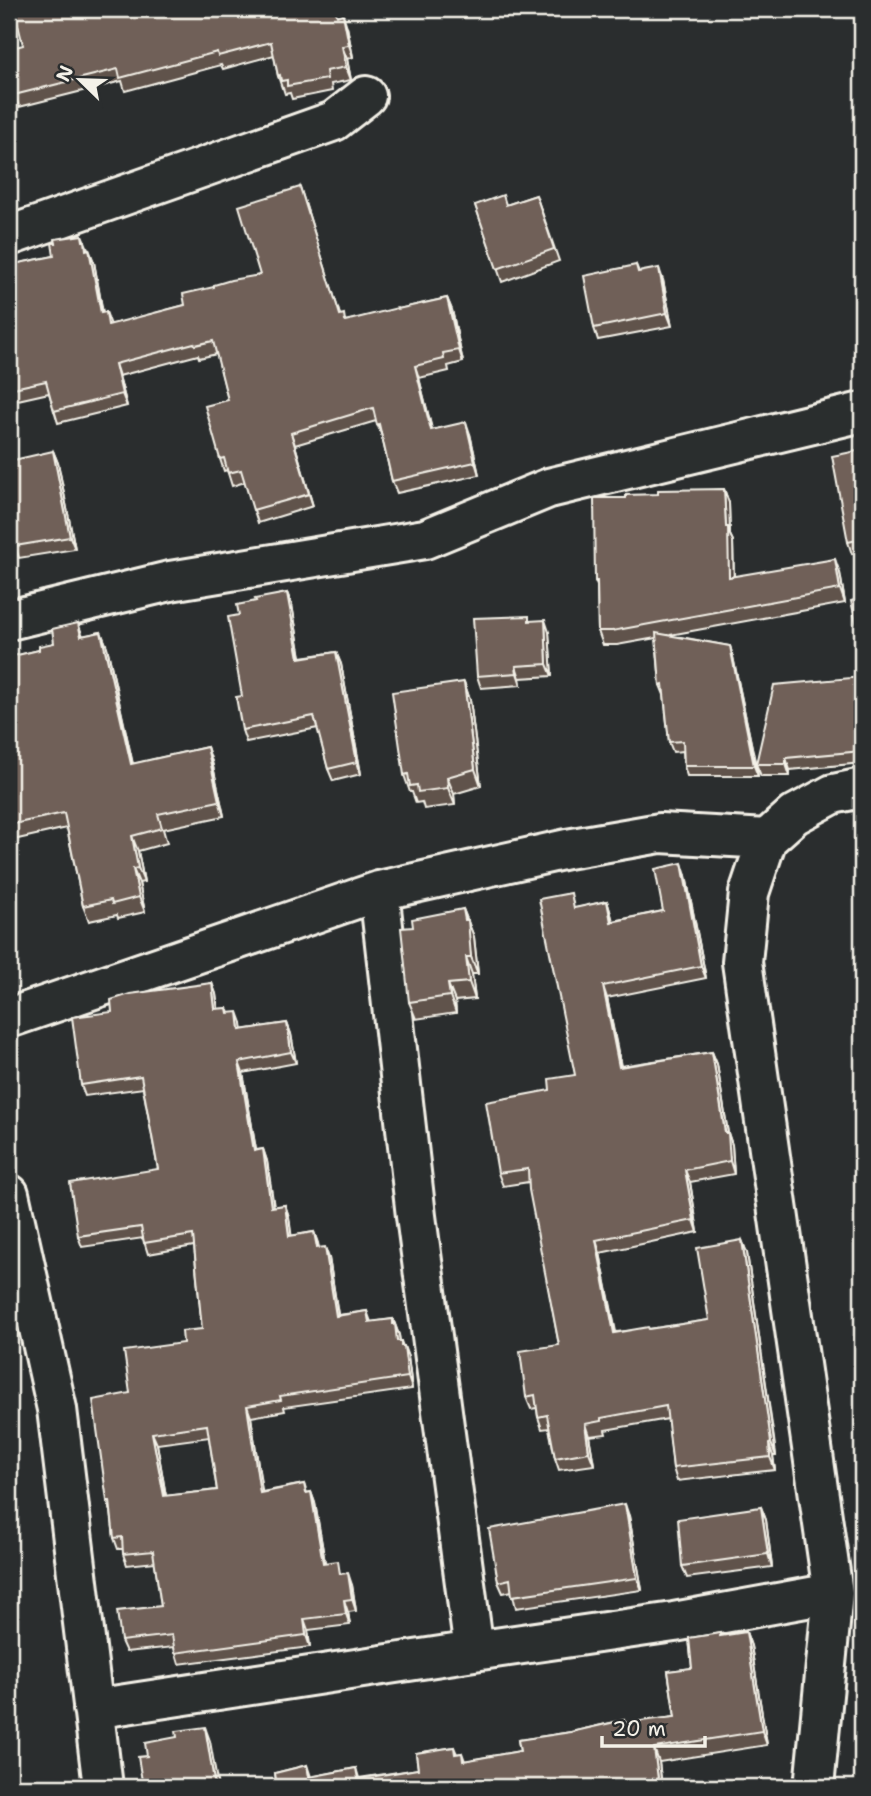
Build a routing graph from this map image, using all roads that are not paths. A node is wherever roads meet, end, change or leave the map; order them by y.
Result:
1 (366, 96) dead end
2 (9, 236) edge
3 (862, 412) edge
4 (9, 620) edge
5 (862, 788) edge
6 (767, 839) junction
7 (379, 891) junction
8 (9, 1018) edge
9 (9, 1194) edge
10 (832, 1593) junction
11 (474, 1651) junction
12 (93, 1709) junction
13 (103, 1787) edge
14 (814, 1787) edge

1 - 2 street
3 - 4 street
5 - 6 street
6 - 7 street
6 - 10 street
7 - 8 street
7 - 11 street
9 - 12 street
10 - 11 street
10 - 14 street
11 - 12 street
12 - 13 street

